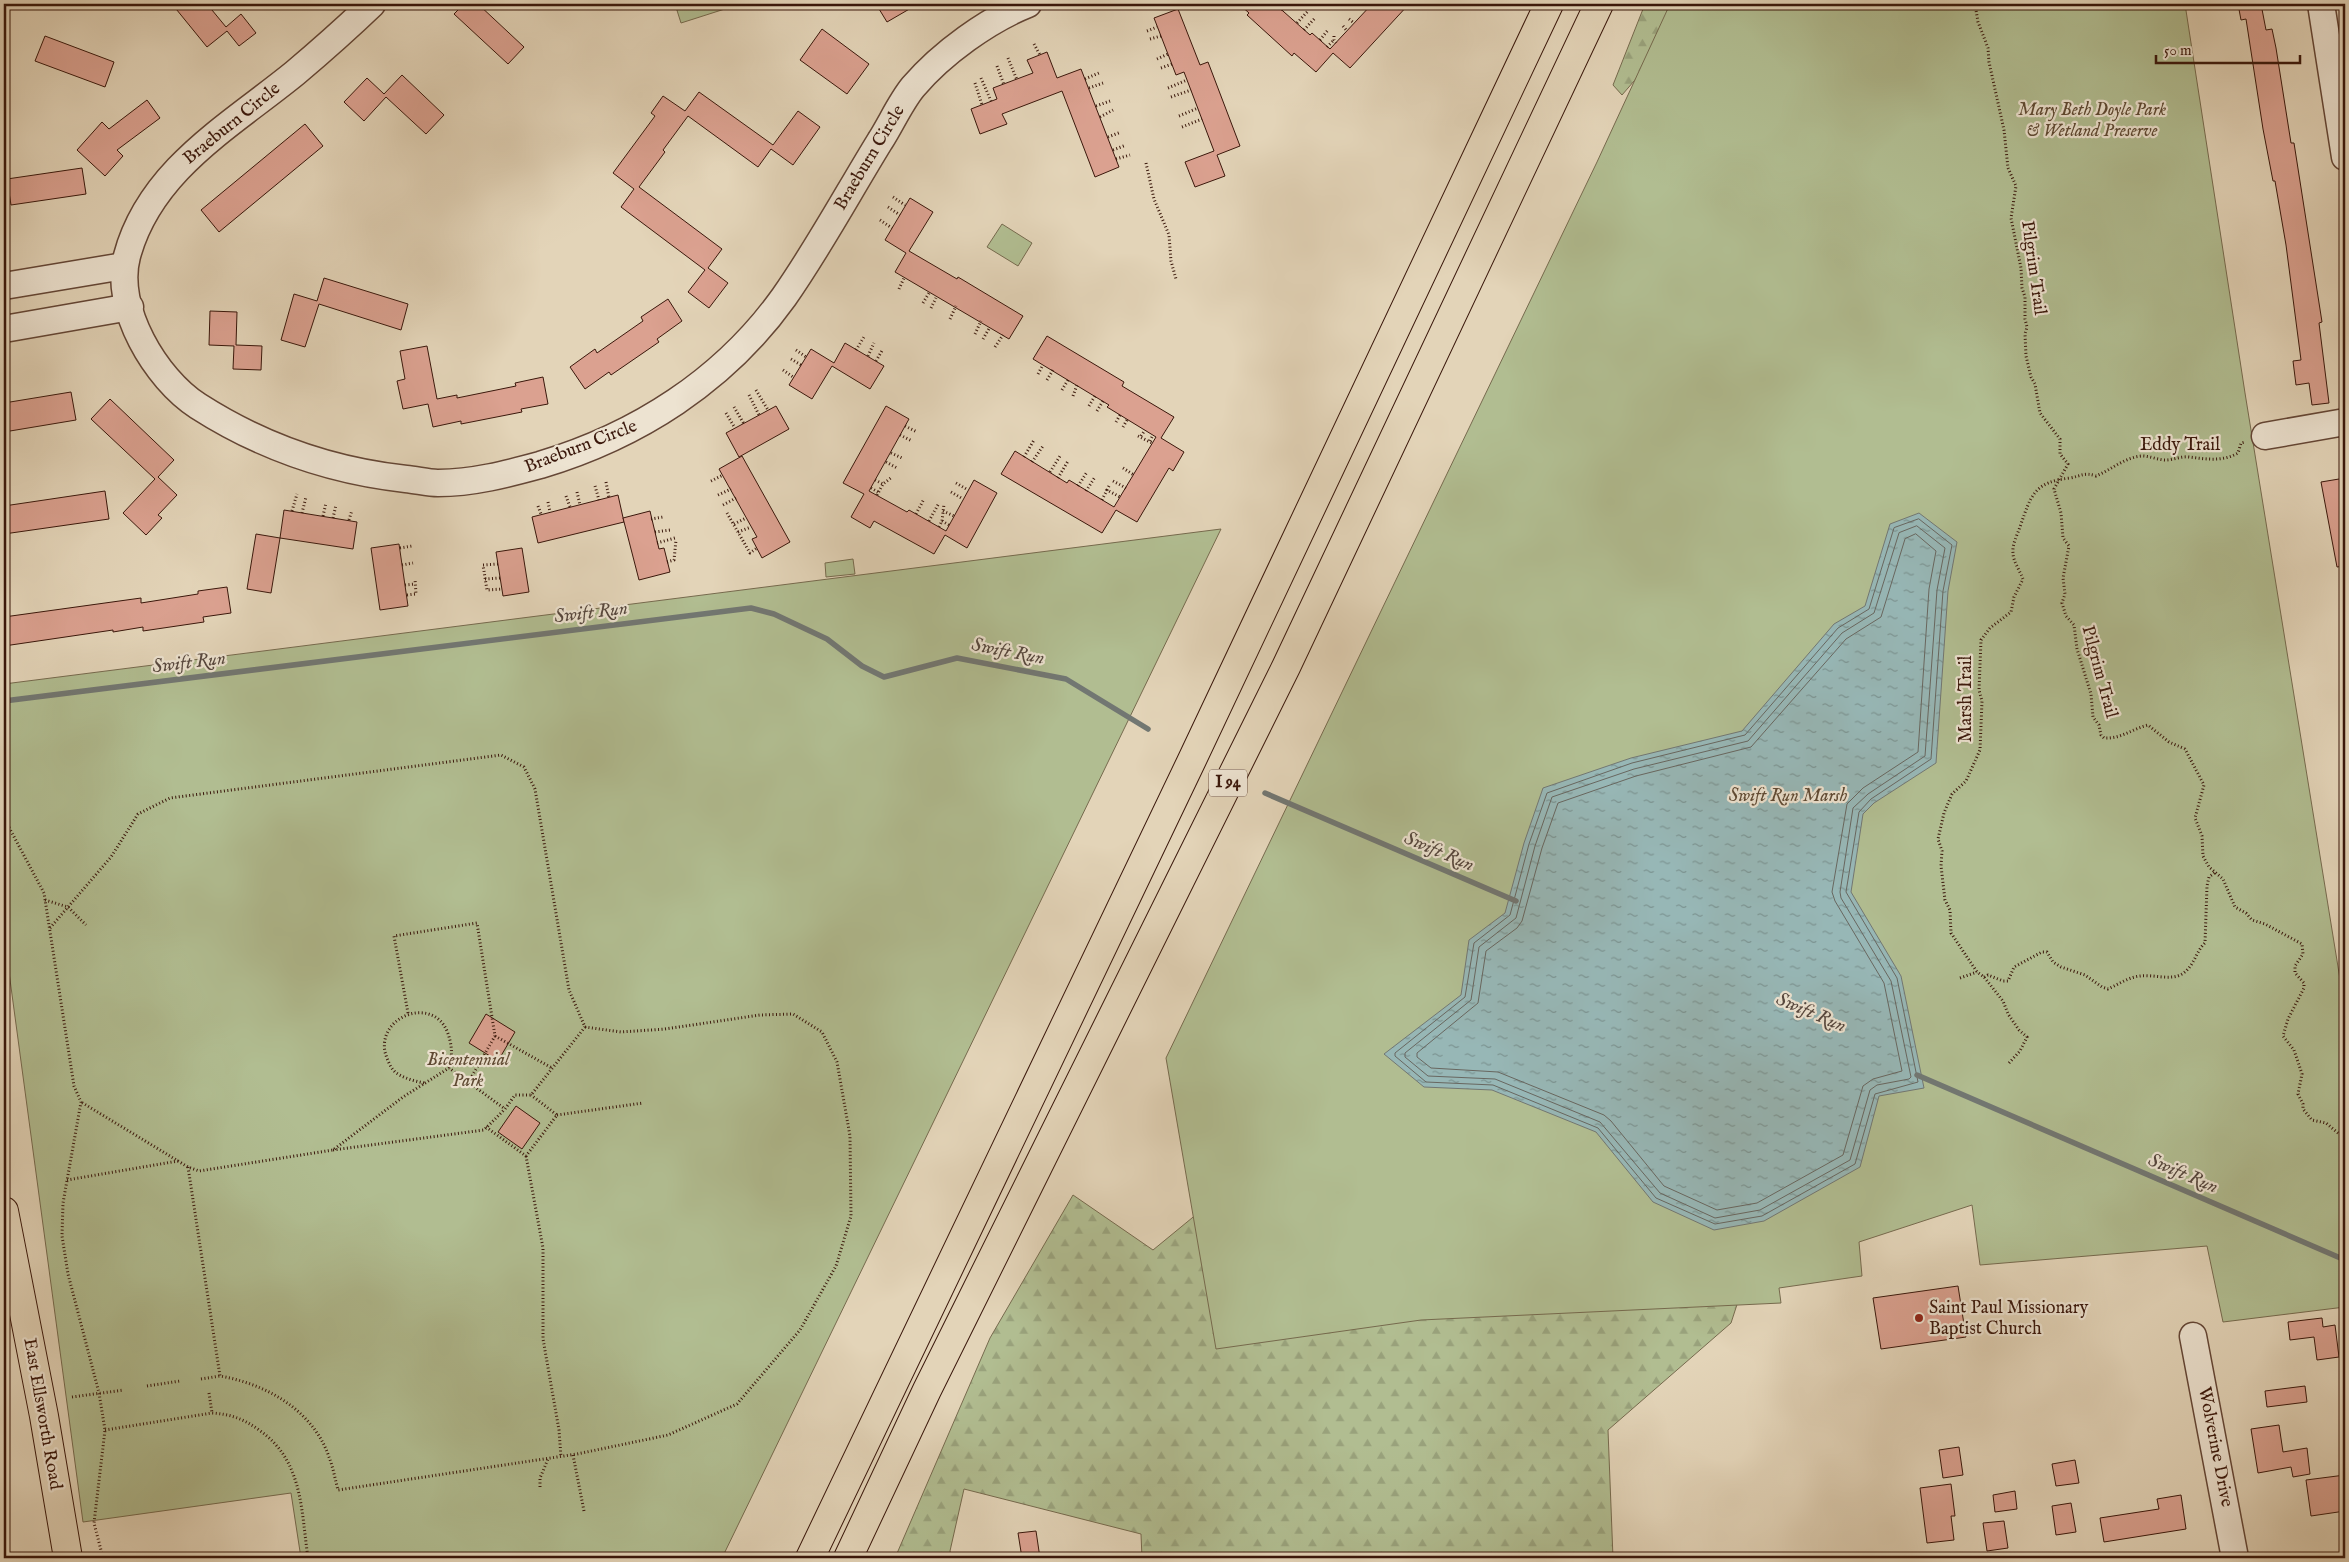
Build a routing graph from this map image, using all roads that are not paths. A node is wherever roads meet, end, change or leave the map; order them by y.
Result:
1 (372, 4) edge
2 (1028, 4) edge
3 (1549, 4) edge
4 (1600, 4) edge
5 (2321, 4) edge
6 (2345, 157) edge
7 (124, 266) junction
8 (4, 287) edge
9 (130, 307) junction
10 (7, 328) edge
11 (2345, 422) edge
12 (2265, 436) road end
13 (4, 1211) edge
14 (2193, 1336) dead end
15 (68, 1558) edge
16 (810, 1558) edge
17 (848, 1558) edge
18 (2235, 1558) edge

1 - 7 street, Braeburn Circle
2 - 9 street, Braeburn Circle
3 - 16 main road, I 94
4 - 17 main road, I 94
5 - 6 street
7 - 8 street
7 - 9 street, Braeburn Circle
8 - 10 street
9 - 10 street
11 - 12 street
13 - 15 main road, East Ellsworth Road
14 - 18 street, Wolverine Drive

